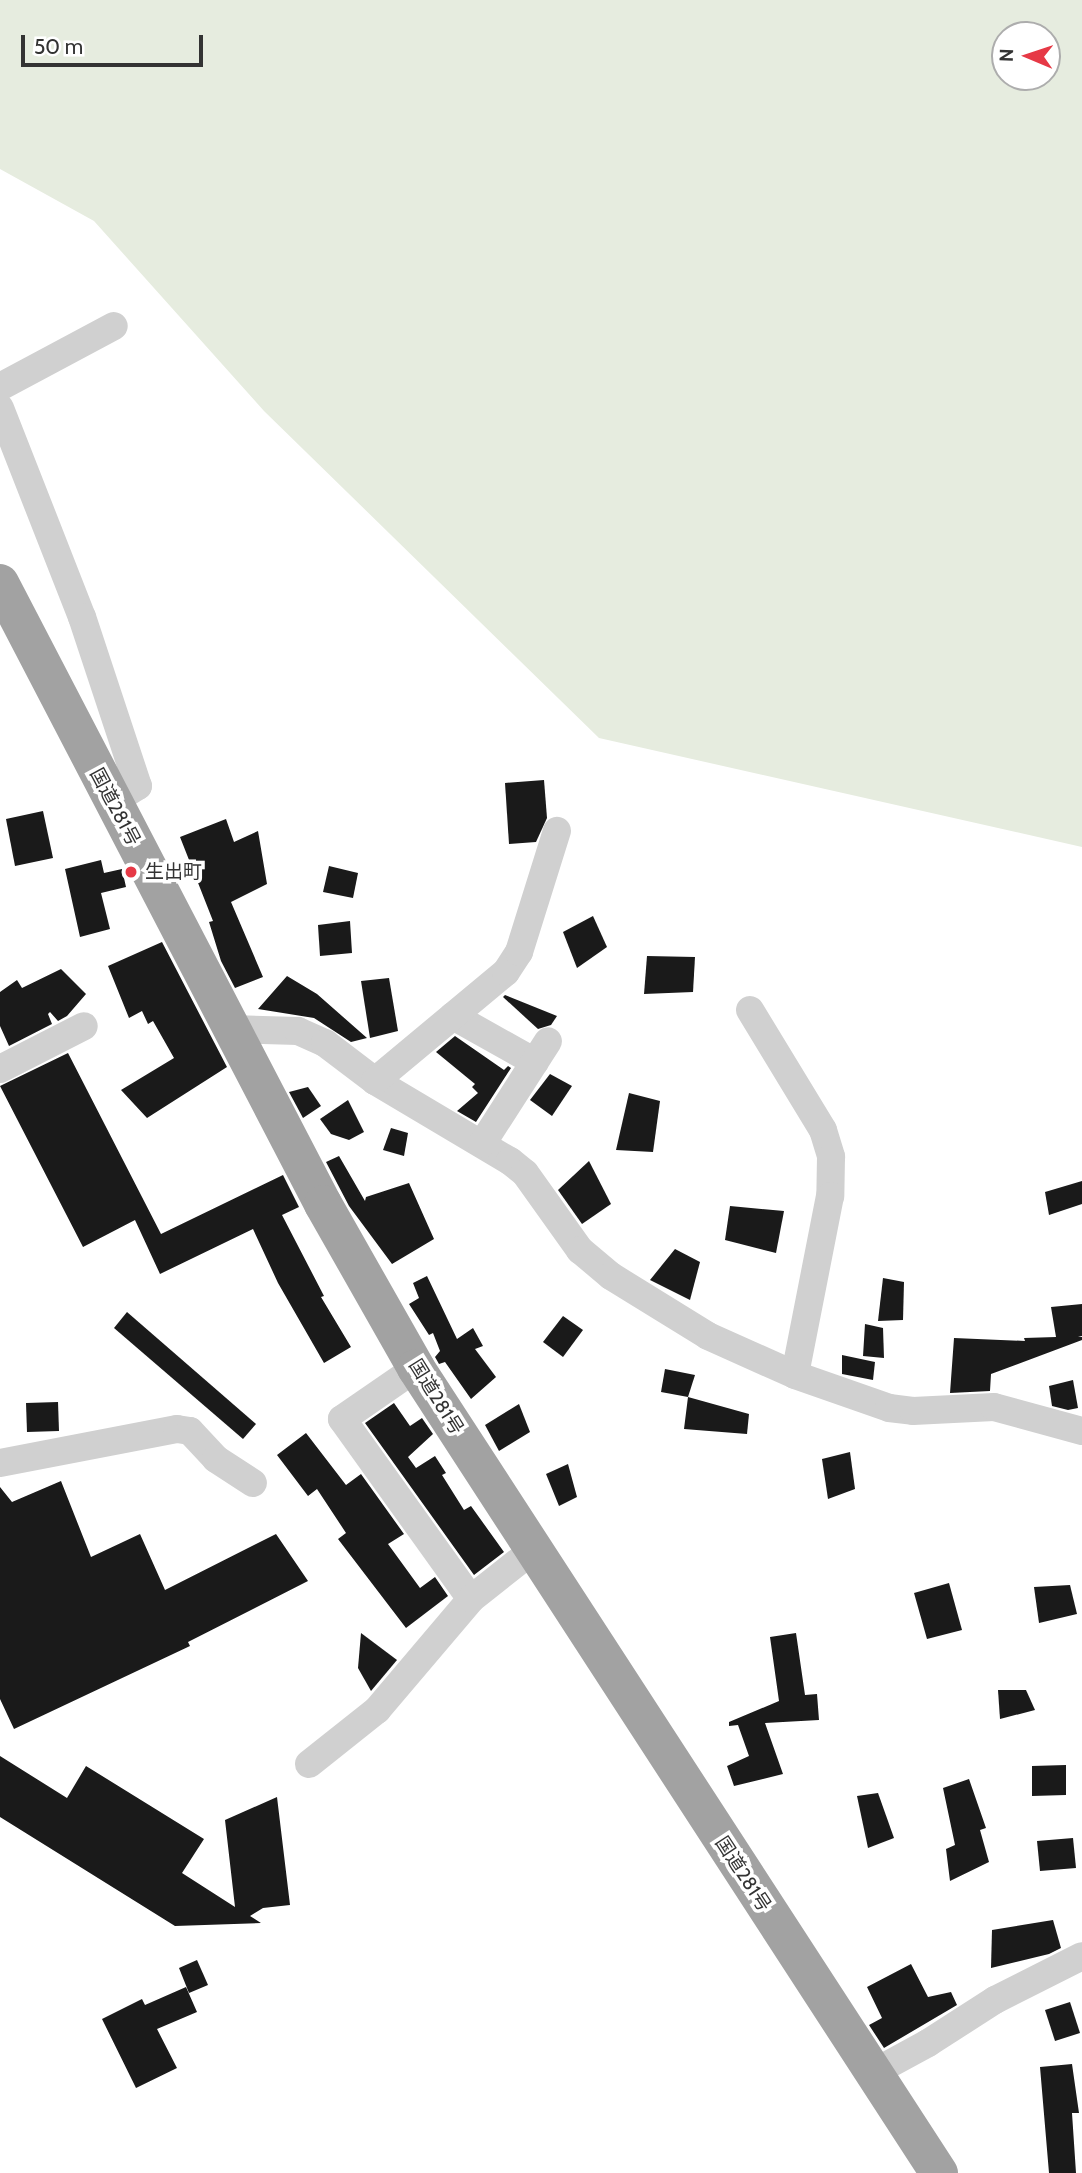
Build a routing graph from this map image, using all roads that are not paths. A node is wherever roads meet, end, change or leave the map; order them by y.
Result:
1 (114, 326) dead end
2 (0, 387) edge
3 (0, 408) edge
4 (0, 583) edge
5 (112, 802) junction
6 (557, 831) dead end
7 (750, 1010) dead end
8 (453, 1016) junction
9 (84, 1026) dead end
10 (232, 1029) junction
11 (0, 1069) edge
12 (375, 1081) junction
13 (482, 1144) junction
14 (416, 1368) junction
15 (795, 1375) junction
16 (1082, 1431) edge
17 (0, 1463) edge
18 (253, 1483) dead end
19 (533, 1550) junction
20 (471, 1599) junction
21 (309, 1764) dead end
22 (1082, 1956) edge
23 (873, 2073) junction
24 (939, 2173) edge

1 - 2 street
3 - 5 street
4 - 5 highway, 国道281号
5 - 10 highway, 国道281号
6 - 8 street
7 - 15 street
8 - 12 street
8 - 13 street
9 - 11 street
10 - 12 street
10 - 14 highway, 国道281号
12 - 13 street
13 - 15 street
14 - 19 highway, 国道281号
14 - 20 street
15 - 16 street
17 - 18 street
19 - 20 street
19 - 23 highway, 国道281号
20 - 21 street
22 - 23 street
23 - 24 highway, 国道281号

